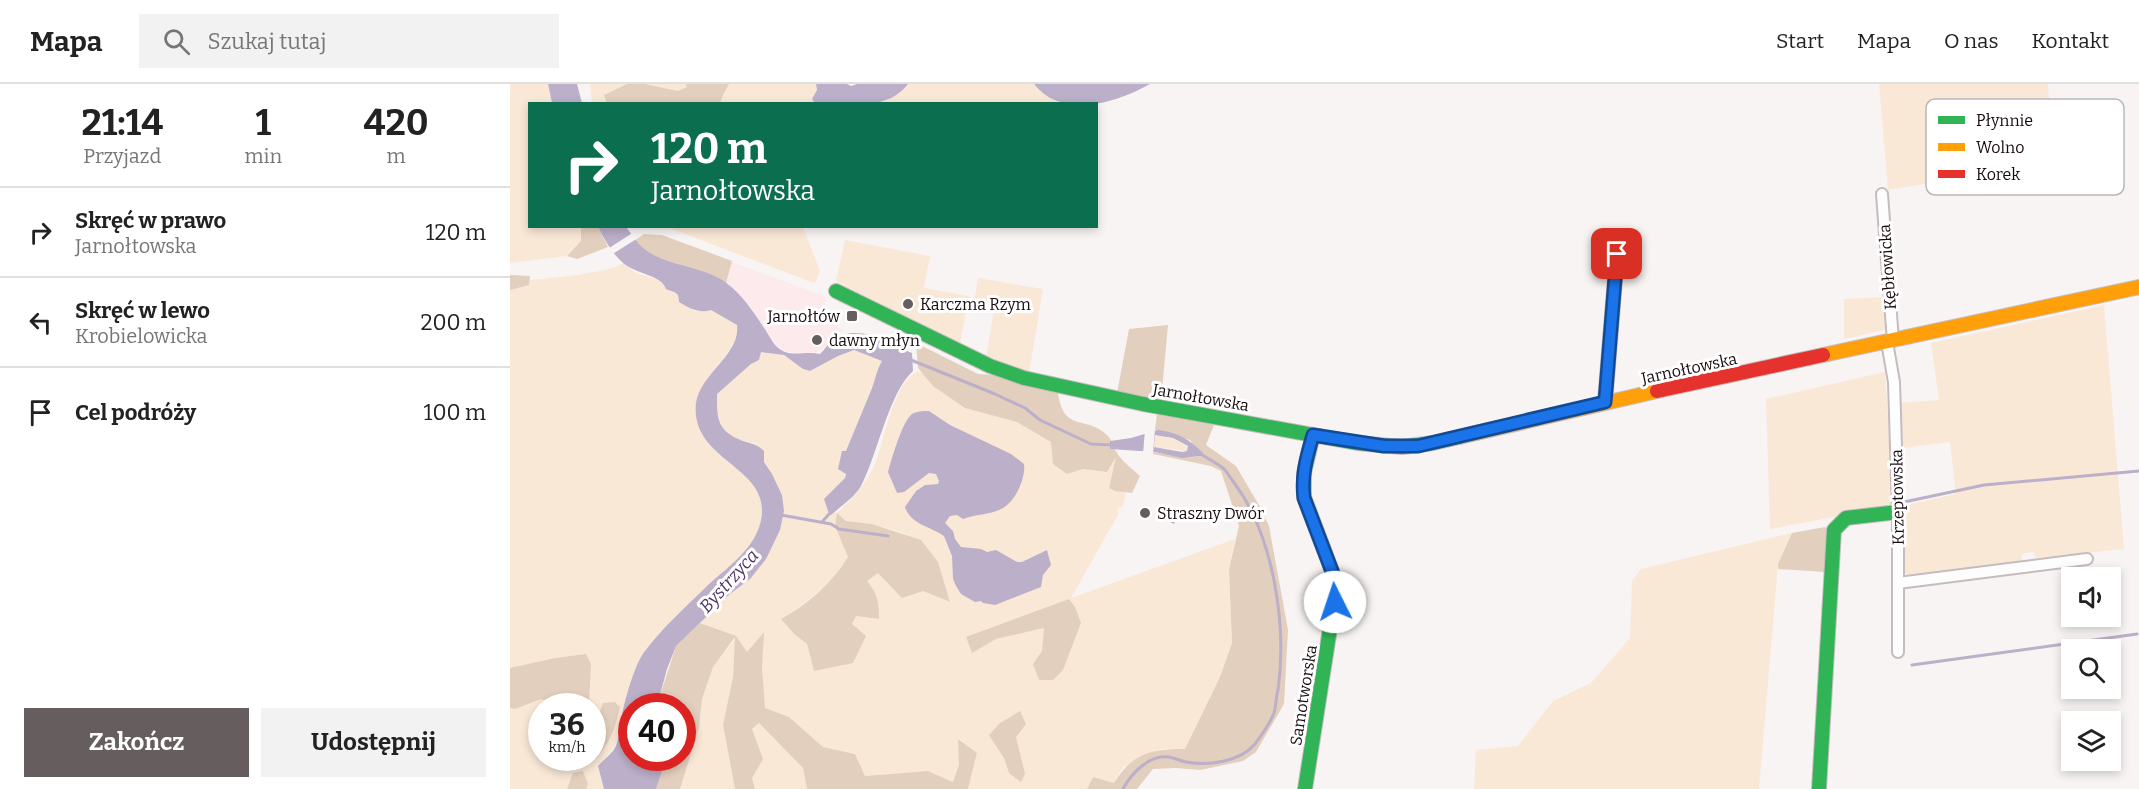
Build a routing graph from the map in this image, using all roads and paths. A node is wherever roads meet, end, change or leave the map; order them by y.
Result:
1 (1882, 194) dead end
2 (1617, 254) dead end
3 (2139, 287) edge
4 (836, 291) dead end
5 (1890, 341) junction
6 (1605, 402) junction
7 (1313, 435) junction
8 (1898, 512) junction
9 (2087, 559) dead end
10 (1898, 583) junction
11 (1898, 652) dead end
12 (1305, 789) edge
13 (1820, 789) edge

1 - 5 street, Kębłowicka
2 - 6 street
3 - 5 street, Jarnołtowska
4 - 7 street, Jarnołtowska
5 - 6 street, Jarnołtowska
5 - 8 street, Krzeptowska
6 - 7 street, Jarnołtowska
7 - 12 street, Samotworska
8 - 10 street, Krzeptowska
8 - 13 street
9 - 10 street
10 - 11 street, Krzeptowska

